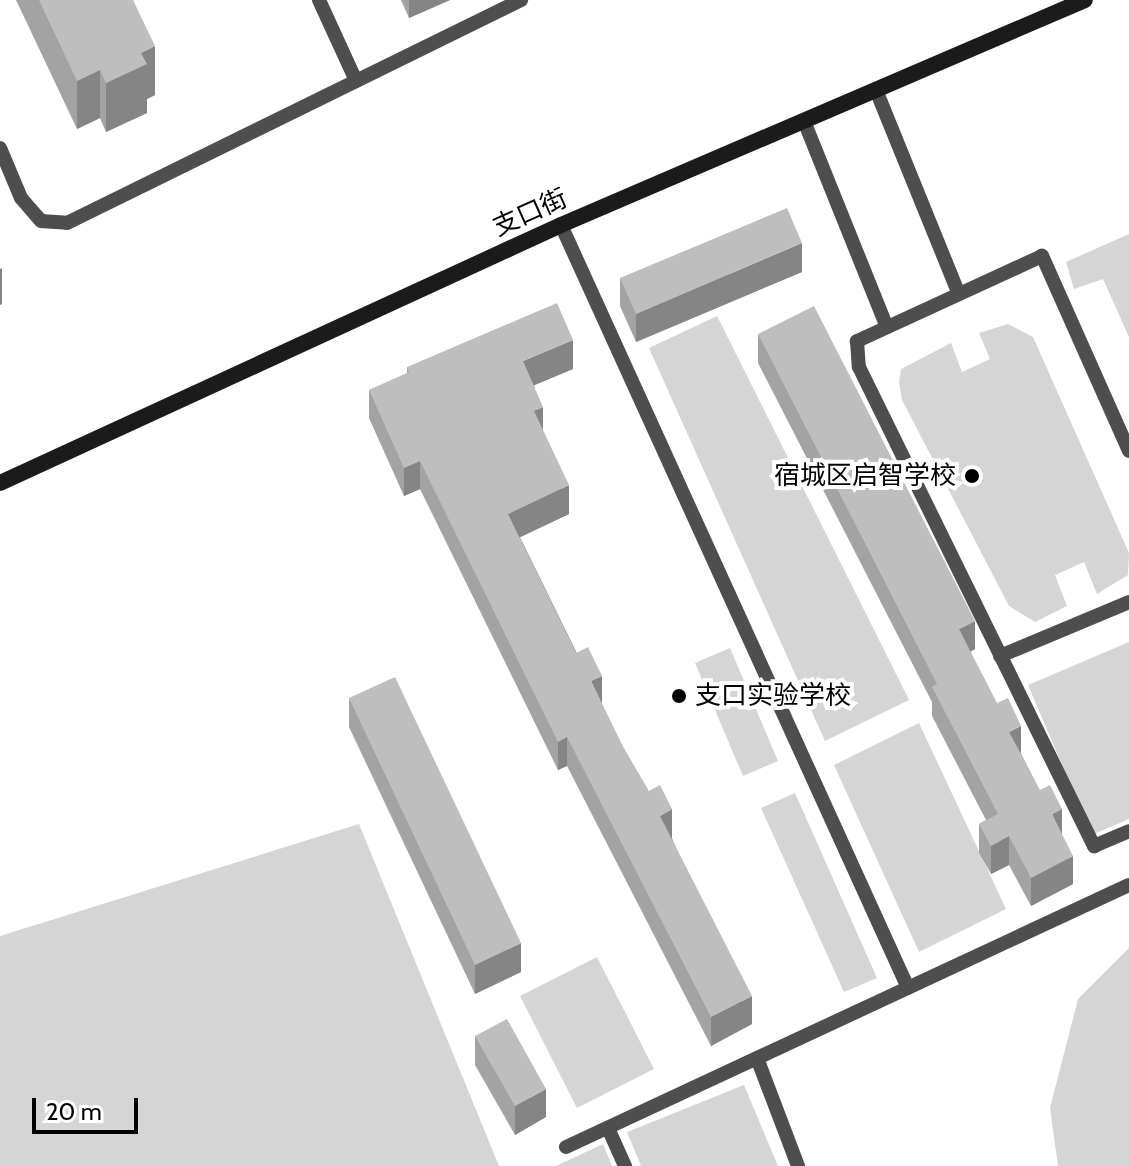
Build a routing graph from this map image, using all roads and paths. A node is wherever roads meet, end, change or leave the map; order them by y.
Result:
1 (319, 0) edge
2 (521, 0) edge
3 (1085, 0) edge
4 (356, 81) junction
5 (876, 90) junction
6 (804, 121) junction
7 (0, 148) edge
8 (561, 225) junction
9 (959, 294) junction
10 (887, 327) junction
11 (1129, 451) edge
12 (0, 483) edge
13 (1129, 602) edge
14 (1000, 656) junction
15 (1129, 831) edge
16 (1129, 885) edge
17 (908, 988) junction
18 (757, 1058) junction
19 (608, 1128) junction
20 (566, 1147) dead end
21 (625, 1166) edge
22 (798, 1166) edge

1 - 4 lane
2 - 4 lane
3 - 5 street, 支口街
4 - 7 lane
5 - 6 street, 支口街
5 - 9 lane
6 - 8 street, 支口街
6 - 10 lane
8 - 12 street, 支口街
8 - 17 lane
9 - 10 lane
9 - 11 lane
10 - 14 lane
13 - 14 lane
14 - 15 lane
16 - 17 lane
17 - 18 lane
18 - 19 lane
18 - 22 lane
19 - 20 lane
19 - 21 lane

